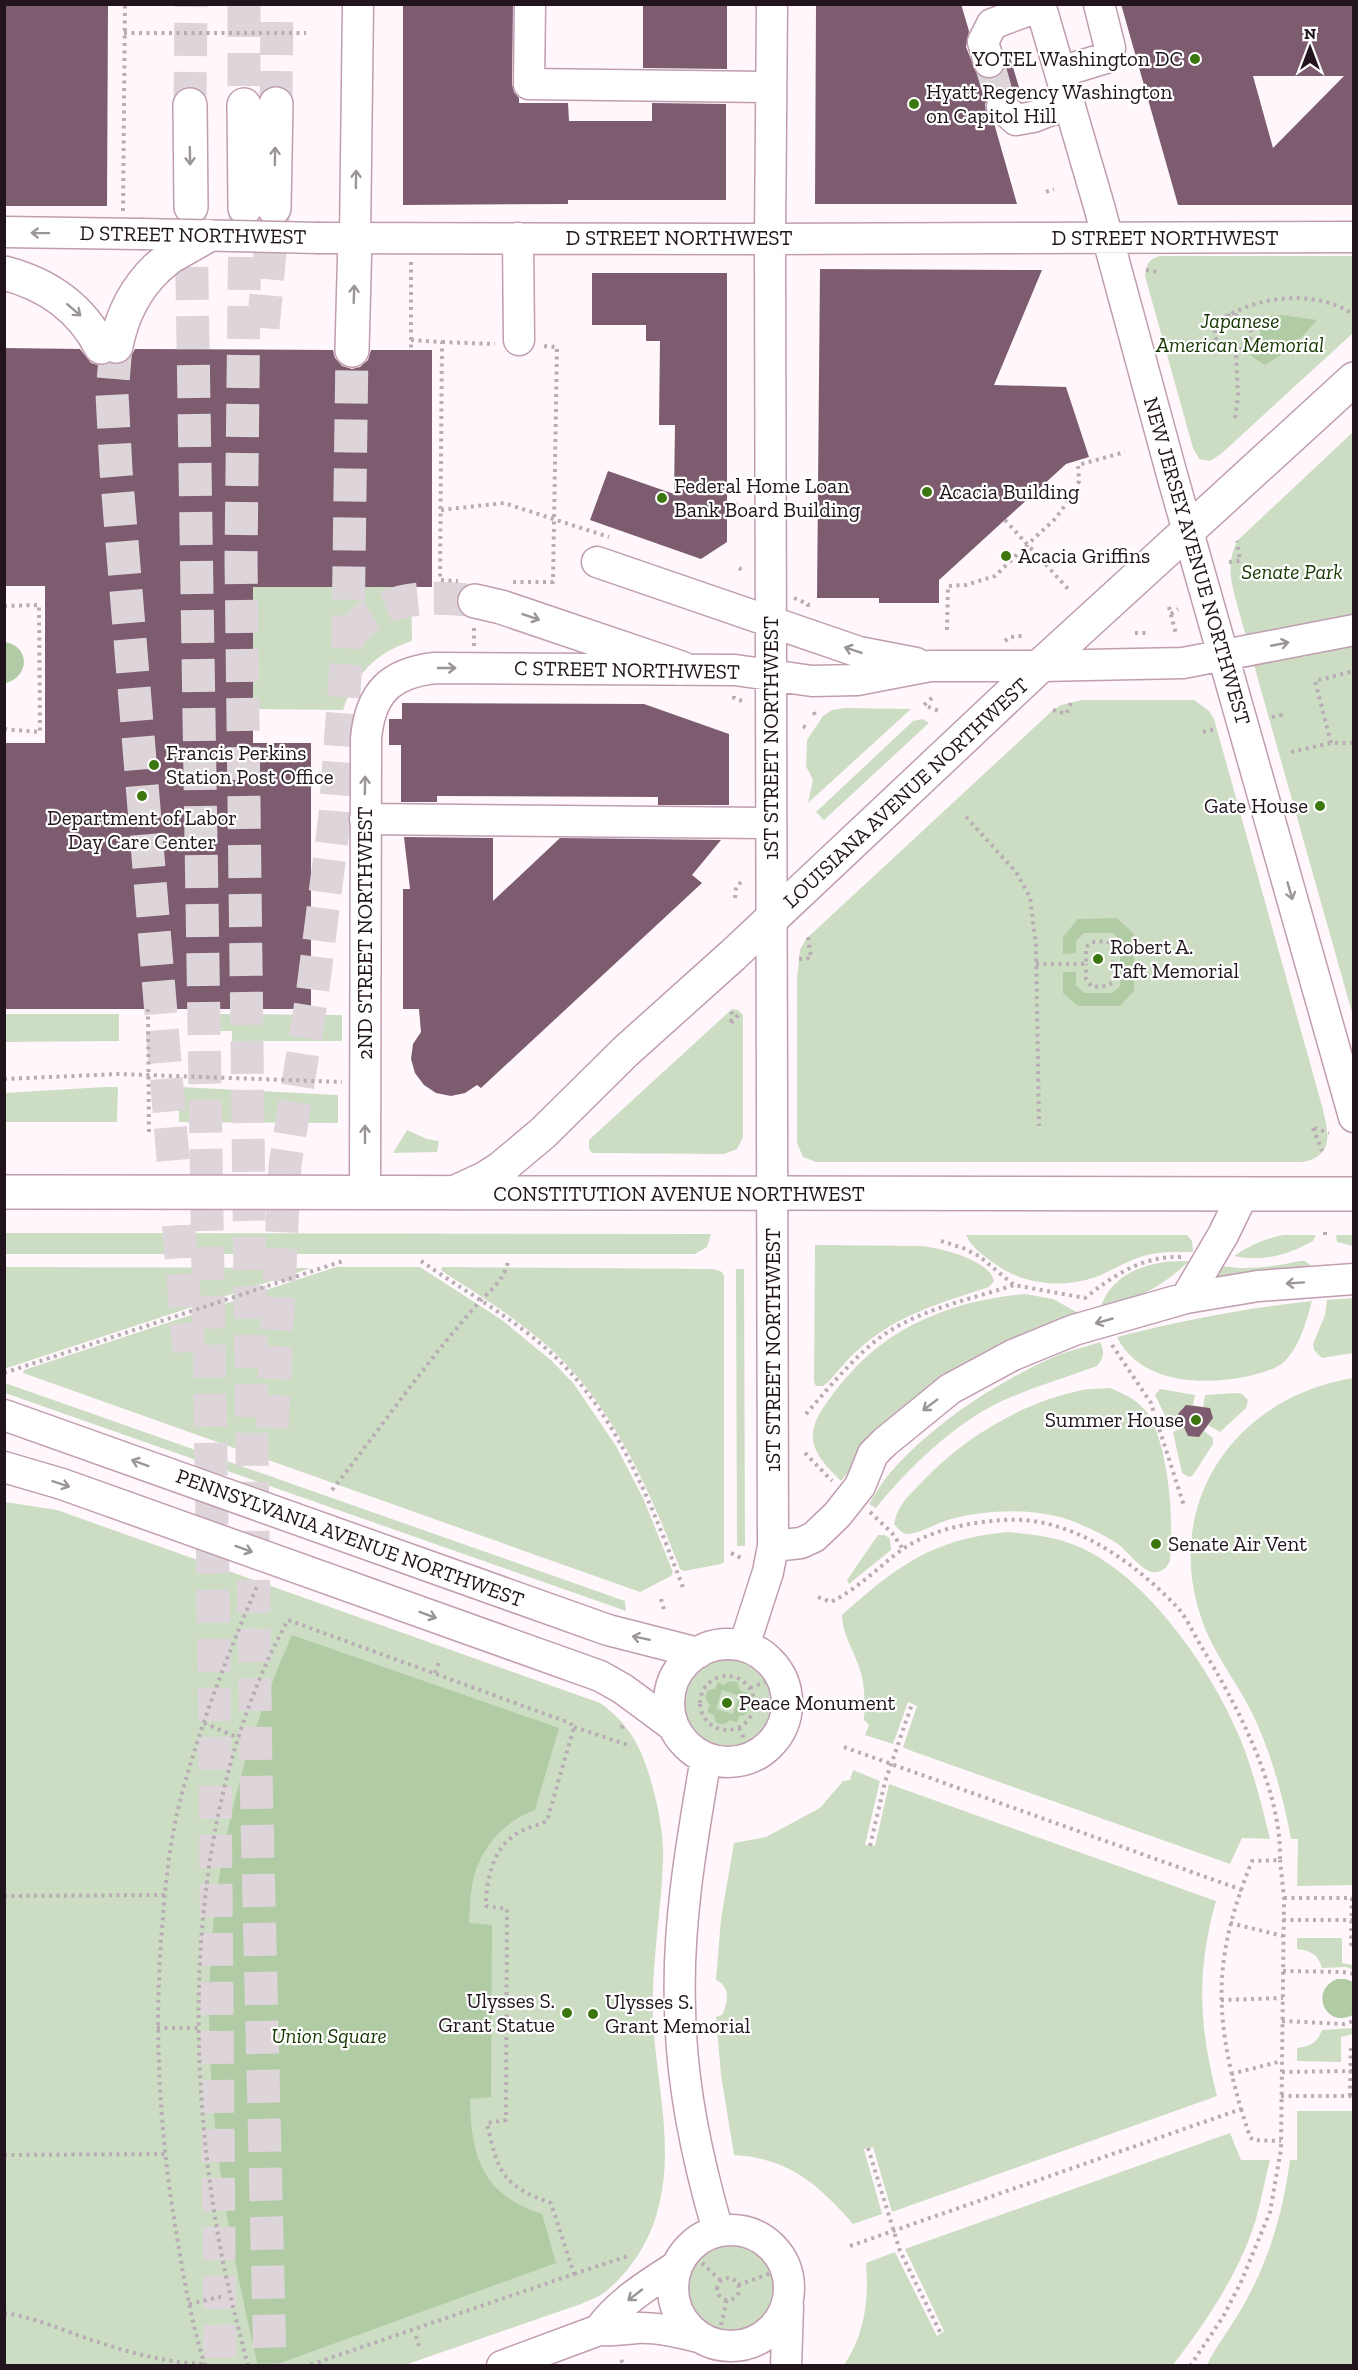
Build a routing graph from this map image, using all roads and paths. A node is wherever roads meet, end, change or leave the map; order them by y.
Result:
1 (124, 4) edge
2 (358, 4) edge
3 (530, 4) edge
4 (772, 4) edge
5 (1099, 4) edge
6 (1040, 5) edge
7 (124, 33) junction
8 (306, 33) dead end
9 (989, 62) tunnel mouth
10 (1060, 72) junction
11 (771, 87) junction
12 (1069, 103) junction
13 (260, 104) tunnel mouth
14 (190, 105) tunnel mouth
15 (1002, 107) dead end
16 (1054, 189) dead end
17 (1046, 192) dead end
18 (191, 207) tunnel mouth
19 (259, 208) tunnel mouth
20 (123, 211) dead end
21 (4, 232) edge
22 (207, 236) junction
23 (1353, 237) edge
24 (355, 238) junction
25 (518, 238) junction
26 (1107, 238) junction
27 (770, 239) junction
28 (411, 261) dead end
29 (1146, 270) dead end
30 (1157, 272) dead end
31 (4, 273) edge
32 (1350, 312) dead end
33 (1225, 317) junction
34 (411, 340) junction
35 (442, 342) junction
36 (518, 344) junction
37 (352, 350) tunnel mouth
38 (411, 350) dead end
39 (1236, 350) junction
40 (1353, 379) edge
41 (1235, 418) dead end
42 (1125, 452) dead end
43 (727, 504) dead end
44 (740, 504) dead end
45 (441, 510) junction
46 (554, 519) junction
47 (1005, 520) dead end
48 (592, 531) dead end
49 (1189, 531) junction
50 (1237, 541) dead end
51 (1027, 545) junction
52 (597, 562) dead end
53 (1229, 562) dead end
54 (739, 568) dead end
55 (746, 572) dead end
56 (508, 582) dead end
57 (1070, 591) dead end
58 (790, 596) dead end
59 (471, 599) junction
60 (808, 604) dead end
61 (4, 606) edge
62 (1169, 607) dead end
63 (1178, 609) dead end
64 (1171, 614) junction
65 (771, 621) junction
66 (947, 630) dead end
67 (1353, 630) edge
68 (1135, 633) dead end
69 (1149, 633) dead end
70 (1176, 633) dead end
71 (1023, 636) dead end
72 (1010, 637) dead end
73 (474, 649) dead end
74 (1223, 656) junction
75 (930, 666) junction
76 (1040, 666) junction
77 (681, 668) junction
78 (1353, 671) edge
79 (771, 675) junction
80 (391, 682) joint
81 (932, 698) dead end
82 (1072, 701) dead end
83 (1053, 710) dead end
84 (939, 711) dead end
85 (1280, 711) dead end
86 (1272, 717) dead end
87 (4, 729) edge
88 (1217, 729) dead end
89 (1203, 732) dead end
90 (1331, 743) junction
91 (1353, 743) edge
92 (1291, 752) dead end
93 (966, 817) dead end
94 (365, 819) junction
95 (771, 823) junction
96 (741, 882) dead end
97 (735, 898) dead end
98 (771, 918) junction
99 (808, 937) dead end
100 (798, 959) dead end
101 (1036, 964) junction
102 (1086, 964) junction
103 (148, 1009) dead end
104 (732, 1009) dead end
105 (741, 1012) dead end
106 (149, 1074) junction
107 (4, 1079) edge
108 (347, 1082) dead end
109 (1353, 1117) edge
110 (1039, 1126) dead end
111 (1329, 1133) dead end
112 (149, 1136) dead end
113 (1322, 1151) dead end
114 (4, 1192) edge
115 (365, 1192) junction
116 (450, 1194) junction
117 (772, 1194) junction
118 (1243, 1194) junction
119 (1353, 1194) edge
120 (941, 1241) dead end
121 (1191, 1257) dead end
122 (343, 1261) dead end
123 (421, 1261) dead end
124 (508, 1261) dead end
125 (1353, 1280) edge
126 (1014, 1285) junction
127 (1186, 1298) junction
128 (480, 1301) junction
129 (1109, 1340) dead end
130 (4, 1373) edge
131 (806, 1414) dead end
132 (4, 1416) edge
133 (805, 1453) dead end
134 (4, 1467) edge
135 (834, 1483) dead end
136 (332, 1490) dead end
137 (1184, 1506) dead end
138 (865, 1509) dead end
139 (773, 1546) junction
140 (903, 1550) junction
141 (730, 1553) dead end
142 (743, 1559) dead end
143 (258, 1584) dead end
144 (684, 1590) dead end
145 (818, 1597) dead end
146 (661, 1599) dead end
147 (665, 1613) dead end
148 (744, 1646) junction
149 (698, 1653) junction
150 (440, 1659) dead end
151 (435, 1672) junction
152 (781, 1676) junction
153 (750, 1688) junction
154 (912, 1704) dead end
155 (204, 1723) junction
156 (673, 1726) junction
157 (574, 1727) junction
158 (739, 1728) junction
159 (239, 1738) junction
160 (631, 1746) dead end
161 (844, 1747) dead end
162 (753, 1757) junction
163 (706, 1758) junction
164 (891, 1763) junction
165 (870, 1846) dead end
166 (1280, 1860) junction
167 (1242, 1890) junction
168 (165, 1895) junction
169 (4, 1896) edge
170 (1284, 1898) junction
171 (1353, 1898) edge
172 (1283, 1920) junction
173 (1352, 1920) edge
174 (1230, 1923) junction
175 (1283, 1936) junction
176 (1353, 1945) edge
177 (1283, 1971) junction
178 (1353, 1974) edge
179 (1282, 1998) junction
180 (1221, 2000) junction
181 (1282, 2021) junction
182 (1353, 2021) edge
183 (157, 2028) junction
184 (199, 2028) junction
185 (1353, 2045) edge
186 (1282, 2061) junction
187 (1352, 2071) edge
188 (1282, 2072) junction
189 (1231, 2074) junction
190 (1281, 2096) junction
191 (1352, 2096) edge
192 (1241, 2109) junction
193 (1281, 2141) junction
194 (868, 2148) dead end
195 (165, 2154) junction
196 (4, 2155) edge
197 (718, 2231) junction
198 (893, 2231) junction
199 (850, 2246) dead end
200 (628, 2256) dead end
201 (677, 2266) junction
202 (786, 2268) junction
203 (574, 2274) junction
204 (738, 2285) junction
205 (224, 2296) dead end
206 (727, 2299) junction
207 (788, 2299) junction
208 (189, 2304) junction
209 (4, 2313) edge
210 (599, 2330) junction
211 (940, 2334) dead end
212 (416, 2336) dead end
213 (707, 2341) junction
214 (419, 2346) dead end
215 (621, 2360) dead end
216 (205, 2365) edge
217 (248, 2366) edge
218 (307, 2366) edge
219 (502, 2366) edge
220 (625, 2366) edge
221 (786, 2366) edge
222 (1190, 2366) edge

1 - 7 path
24 -> 2 street
3 - 11 street
4 - 11 street, 1ST STREET NORTHWEST
5 - 10 street
6 - 9 street
6 - 10 street, NEW JERSEY AVENUE NORTHWEST
7 - 8 path
7 - 20 path
10 - 12 street, NEW JERSEY AVENUE NORTHWEST
11 - 27 street, 1ST STREET NORTHWEST
12 - 15 street
12 - 26 street, NEW JERSEY AVENUE NORTHWEST
19 -> 13 main road
14 -> 18 main road
16 - 17 path
22 -> 21 street, D STREET NORTHWEST, bridge
22 - 24 street, D STREET NORTHWEST, bridge
31 -> 22 main road, bridge
23 - 26 street, D STREET NORTHWEST
24 - 25 street, D STREET NORTHWEST
37 -> 24 main road
25 - 27 street, D STREET NORTHWEST
25 - 36 street
26 - 27 street, D STREET NORTHWEST
26 - 49 street, NEW JERSEY AVENUE NORTHWEST
27 - 65 street, 1ST STREET NORTHWEST
28 - 34 path
29 - 30 path
32 - 33 path
33 - 39 path
33 - 39 path
34 - 35 path
34 - 38 path
35 - 36 path
35 - 45 path
36 - 46 path
39 - 41 path
40 - 49 main road, LOUISIANA AVENUE NORTHWEST
42 - 51 path
43 - 44 path
45 - 46 path
45 - 59 path
46 - 48 path
46 - 56 path
47 - 51 path
49 - 74 street, NEW JERSEY AVENUE NORTHWEST
49 - 76 main road, LOUISIANA AVENUE NORTHWEST
50 - 53 path
51 - 57 path
51 - 66 path
52 - 65 street
54 - 55 path
58 - 60 path
59 - 73 path
59 -> 77 main road
61 - 87 path
62 - 64 path
63 - 64 path
64 - 70 path
75 -> 65 street
65 - 79 street, 1ST STREET NORTHWEST
74 -> 67 street, C STREET NORTHWEST
68 - 69 path
71 - 72 path
74 - 76 street, C STREET NORTHWEST
74 -> 109 street, NEW JERSEY AVENUE NORTHWEST
75 - 76 street, C STREET NORTHWEST
75 - 79 street, C STREET NORTHWEST
76 - 98 main road, LOUISIANA AVENUE NORTHWEST
77 - 79 street, C STREET NORTHWEST
80 -> 77 street, C STREET NORTHWEST
78 - 90 path
79 - 95 street, 1ST STREET NORTHWEST
94 -> 80 street, 2ND STREET NORTHWEST
81 - 84 path
82 - 83 path
85 - 86 path
88 - 89 path
90 - 91 path
90 - 92 path
93 - 101 path
94 - 95 street
115 -> 94 street, 2ND STREET NORTHWEST
95 - 98 street, 1ST STREET NORTHWEST
96 - 97 path
98 - 116 main road, LOUISIANA AVENUE NORTHWEST
98 - 117 street, 1ST STREET NORTHWEST
99 - 100 path
101 - 102 path
101 - 110 path
102 - 102 path
103 - 106 path
104 - 105 path
106 - 107 path
106 - 108 path
106 - 112 path
111 - 113 path
114 - 115 main road, CONSTITUTION AVENUE NORTHWEST
115 - 116 main road, CONSTITUTION AVENUE NORTHWEST
116 - 117 main road, CONSTITUTION AVENUE NORTHWEST
117 - 118 main road, CONSTITUTION AVENUE NORTHWEST
117 - 139 street, 1ST STREET NORTHWEST
118 - 119 main road, CONSTITUTION AVENUE NORTHWEST
118 - 127 street
120 - 126 path
121 - 126 path
122 - 130 path
123 - 128 path
124 - 128 path
125 -> 127 street
126 - 131 path
127 -> 139 street
128 - 136 path
128 - 144 path
129 - 137 path
149 -> 132 street, PENNSYLVANIA AVENUE NORTHWEST
133 - 135 path
134 -> 156 street
138 - 140 path
139 - 148 street, 1ST STREET NORTHWEST
140 - 145 path
140 - 166 path
141 - 142 path
143 - 155 path
146 - 147 path
148 - 149 street
148 - 152 street
149 - 156 street
150 - 151 path
151 - 157 path
151 - 159 path
152 - 153 path
152 - 162 street
153 - 158 path
153 - 158 path
154 - 164 path
155 - 159 path
155 - 168 path
156 - 163 street
157 - 160 path
157 - 203 path
158 - 162 path
159 - 184 path
161 - 164 path
162 - 163 street
163 - 197 street
164 - 165 path
164 - 167 path
166 - 167 path
166 - 170 path
167 - 174 path
168 - 169 path
168 - 183 path
170 - 171 path
170 - 172 path
171 - 173 path
172 - 173 path
172 - 175 path
173 - 176 path
174 - 175 path
174 - 180 path
175 - 177 path
177 - 178 path
177 - 179 path
179 - 180 path
179 - 181 path
180 - 189 path
181 - 182 path
181 - 186 path
183 - 184 path
183 - 195 path
184 - 217 path
185 - 187 path
186 - 188 path
186 - 189 path
187 - 188 path
187 - 191 path
188 - 190 path
189 - 192 path
190 - 191 path
190 - 193 path
192 - 193 path
192 - 198 path
193 - 222 path
194 - 198 path
195 - 196 path
195 - 208 path
197 - 201 street
197 - 202 street
198 - 199 path
198 - 211 path
200 - 203 path
201 -> 210 street
201 - 213 street
202 - 204 path
202 - 207 street
203 - 218 path
204 - 206 path
204 - 206 path
205 - 208 path
206 - 213 path
207 - 213 street
207 - 221 street
208 - 216 path
209 - 216 path
210 - 213 street
210 - 219 street
212 - 214 path
215 - 220 path

